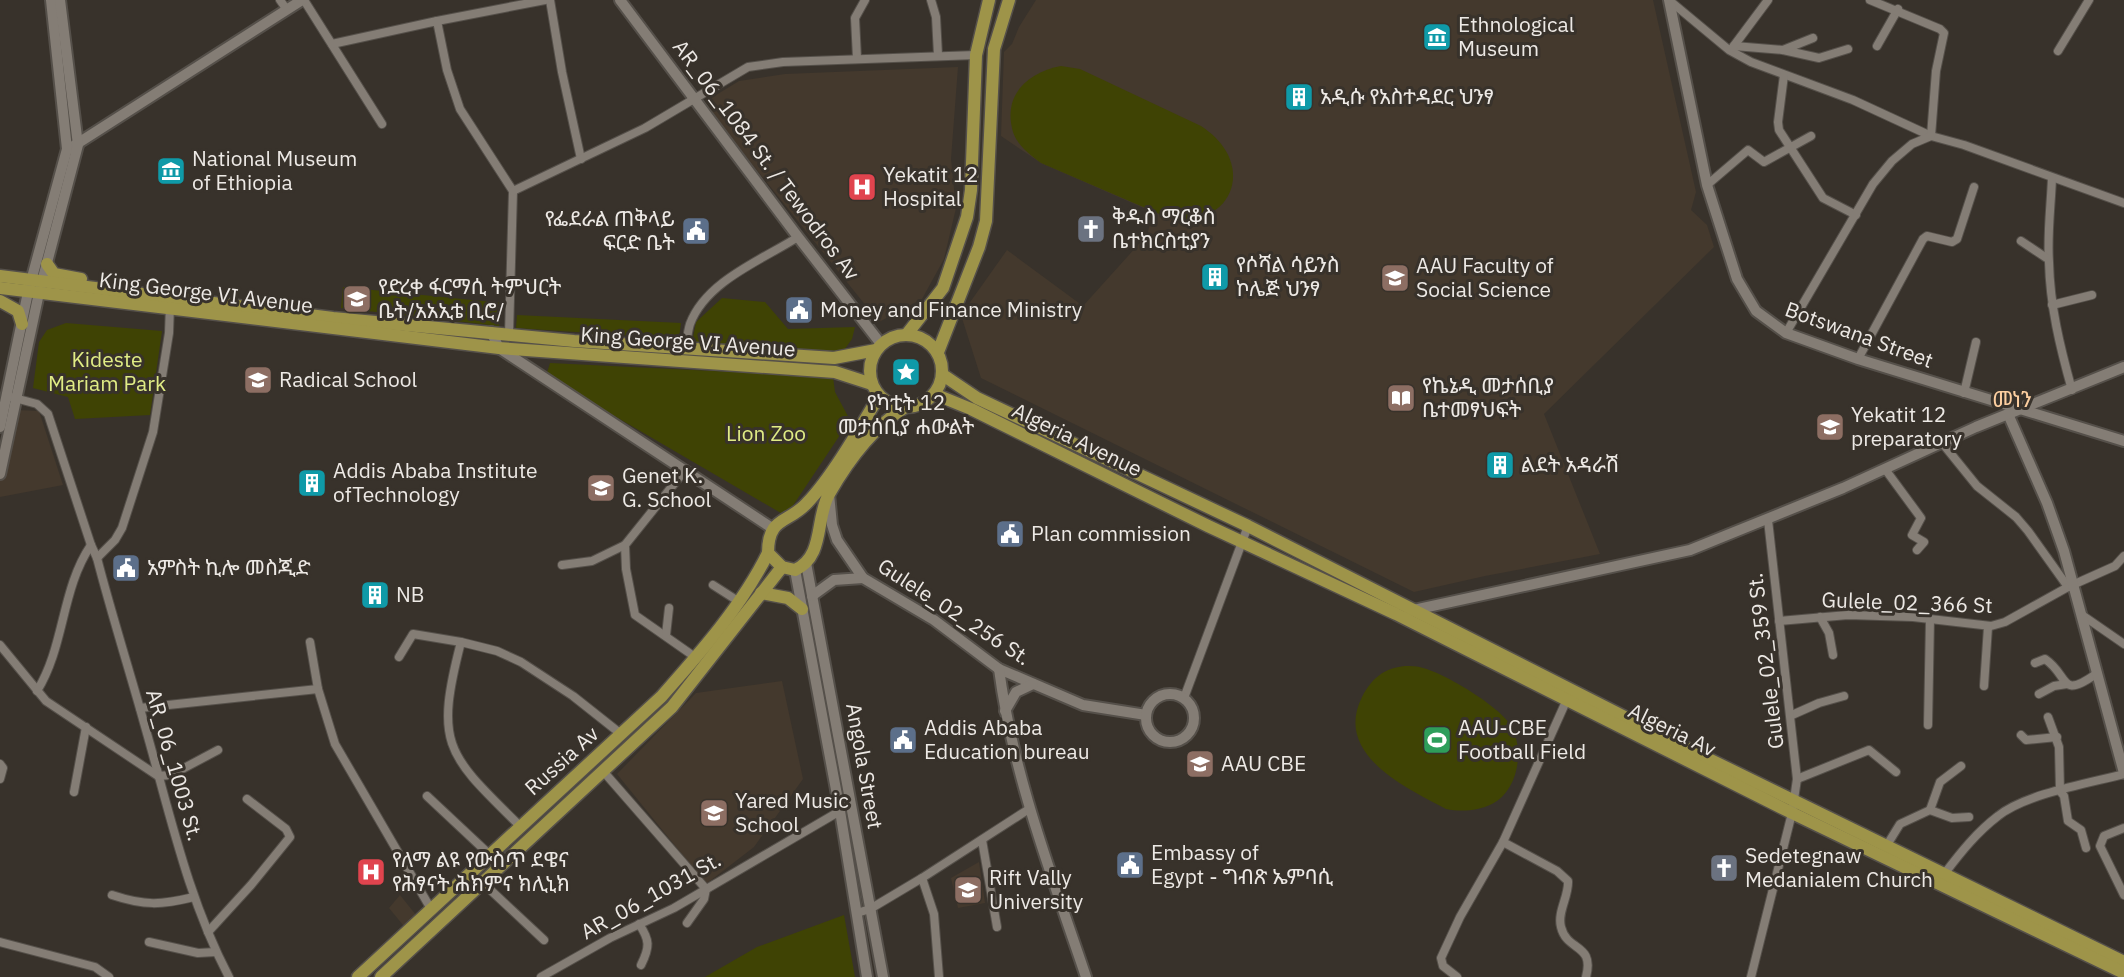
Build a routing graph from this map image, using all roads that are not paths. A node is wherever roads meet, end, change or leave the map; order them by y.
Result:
1 (51, 0) edge
2 (60, 0) edge
3 (280, 0) edge
4 (303, 0) edge
5 (545, 0) edge
6 (550, 0) edge
7 (620, 0) edge
8 (865, 0) edge
9 (931, 0) edge
10 (989, 0) edge
11 (1009, 0) edge
12 (1670, 0) edge
13 (1768, 0) edge
14 (1870, 0) edge
15 (2089, 0) edge
16 (1898, 9) junction
17 (287, 10) junction
18 (437, 21) junction
19 (59, 26) junction
20 (1813, 38) dead end
21 (332, 44) junction
22 (1877, 46) dead end
23 (1731, 48) junction
24 (1848, 49) dead end
25 (1783, 50) junction
26 (2058, 51) dead end
27 (938, 55) junction
28 (976, 55) junction
29 (857, 58) junction
30 (1784, 75) junction
31 (695, 98) junction
32 (382, 124) dead end
33 (1811, 136) dead end
34 (1931, 136) junction
35 (73, 147) junction
36 (1789, 147) junction
37 (581, 159) junction
38 (2052, 177) junction
39 (1707, 185) junction
40 (1974, 187) dead end
41 (513, 191) junction
42 (2124, 203) edge
43 (1856, 215) junction
44 (967, 217) junction
45 (986, 221) junction
46 (798, 237) junction
47 (2021, 241) dead end
48 (2048, 259) junction
49 (47, 264) junction
50 (0, 276) edge
51 (35, 287) junction
52 (0, 288) edge
53 (131, 292) junction
54 (2092, 295) dead end
55 (0, 301) edge
56 (170, 303) junction
57 (2052, 305) junction
58 (22, 324) junction
59 (491, 332) junction
60 (1786, 333) junction
61 (509, 334) junction
62 (907, 334) junction
63 (1976, 342) dead end
64 (652, 345) junction
65 (686, 346) junction
66 (879, 347) junction
67 (499, 348) junction
68 (938, 352) junction
69 (653, 358) junction
70 (1858, 359) junction
71 (2124, 367) edge
72 (943, 375) junction
73 (872, 384) junction
74 (2072, 390) junction
75 (1964, 393) junction
76 (934, 394) junction
77 (879, 396) junction
78 (13, 398) junction
79 (904, 408) junction
80 (2020, 409) junction
81 (2008, 414) junction
82 (1036, 426) junction
83 (0, 427) edge
84 (1030, 439) junction
85 (2124, 441) edge
86 (1943, 444) junction
87 (1884, 469) junction
88 (686, 470) junction
89 (0, 474) edge
90 (829, 494) junction
91 (1207, 507) joint
92 (1768, 520) junction
93 (1202, 523) joint
94 (1248, 526) junction
95 (772, 528) junction
96 (1242, 542) junction
97 (91, 545) junction
98 (625, 545) junction
99 (1917, 550) dead end
100 (768, 553) junction
101 (2124, 556) edge
102 (97, 558) junction
103 (806, 563) junction
104 (562, 565) dead end
105 (788, 568) junction
106 (863, 578) junction
107 (712, 585) dead end
108 (2070, 586) junction
109 (761, 593) junction
110 (812, 596) junction
111 (738, 601) junction
112 (669, 608) dead end
113 (802, 609) junction
114 (1416, 609) junction
115 (1396, 614) junction
116 (2080, 614) junction
117 (1820, 617) junction
118 (1930, 619) junction
119 (1779, 621) junction
120 (1988, 627) junction
121 (666, 635) junction
122 (310, 642) dead end
123 (461, 642) junction
124 (2124, 644) edge
125 (0, 645) edge
126 (1833, 655) dead end
127 (399, 657) dead end
128 (695, 657) junction
129 (2035, 663) dead end
130 (999, 669) junction
131 (2096, 674) junction
132 (1033, 684) junction
133 (2067, 684) junction
134 (1984, 686) dead end
135 (318, 689) junction
136 (37, 691) junction
137 (2039, 694) dead end
138 (1568, 695) junction
139 (1844, 696) dead end
140 (661, 697) junction
141 (1184, 698) junction
142 (672, 706) junction
143 (140, 708) junction
144 (1005, 711) junction
145 (1146, 715) junction
146 (1792, 715) junction
147 (2049, 717) dead end
148 (1928, 725) dead end
149 (86, 727) junction
150 (621, 734) junction
151 (2021, 735) dead end
152 (2057, 737) junction
153 (606, 747) junction
154 (218, 750) dead end
155 (618, 758) junction
156 (0, 764) edge
157 (1961, 766) dead end
158 (603, 771) junction
159 (1896, 772) dead end
160 (2124, 773) edge
161 (158, 776) junction
162 (0, 779) edge
163 (1797, 779) junction
164 (2060, 791) junction
165 (74, 792) dead end
166 (427, 796) dead end
167 (247, 799) dead end
168 (1795, 799) junction
169 (1029, 809) junction
170 (1930, 810) junction
171 (840, 811) junction
172 (1792, 813) junction
173 (1969, 817) dead end
174 (520, 825) junction
175 (2124, 828) edge
176 (982, 840) junction
177 (1503, 842) junction
178 (1887, 845) junction
179 (2086, 848) dead end
180 (490, 855) junction
181 (1945, 873) junction
182 (922, 878) junction
183 (483, 883) junction
184 (706, 889) junction
185 (112, 895) dead end
186 (2124, 895) edge
187 (194, 897) junction
188 (432, 909) junction
189 (870, 909) junction
190 (857, 913) junction
191 (687, 923) dead end
192 (639, 924) junction
193 (997, 927) dead end
194 (208, 932) junction
195 (544, 940) dead end
196 (0, 942) edge
197 (149, 942) dead end
198 (216, 952) junction
199 (2124, 962) edge
200 (641, 965) dead end
201 (2124, 973) edge
202 (110, 977) edge
203 (229, 977) edge
204 (358, 977) edge
205 (381, 977) edge
206 (541, 977) edge
207 (867, 977) edge
208 (883, 977) edge
209 (939, 977) edge
210 (1086, 977) edge
211 (1457, 977) edge
212 (1586, 977) edge
213 (1750, 977) edge

1 - 19 main road
2 - 19 main road
3 - 17 street
4 - 17 main road
4 - 21 street
5 - 18 street
6 - 37 street
7 - 31 main road, AR_06_1084 St. / Tewodros Av
8 - 29 street
9 - 27 street
10 - 28 main road
11 - 45 main road
12 - 23 street
12 - 39 main road, Botswana Street
13 - 23 street
14 - 16 street
15 - 26 street
16 - 22 street
16 - 34 street
17 - 35 main road
18 - 21 street
18 - 41 street
19 - 35 main road
20 - 25 street
21 - 32 street
23 - 25 street
23 - 30 street
24 - 25 street
27 - 28 street
27 - 29 street
28 - 44 main road
29 - 31 street
30 - 34 street
30 - 36 street
31 - 37 street
31 - 46 main road, AR_06_1084 St. / Tewodros Av
33 - 36 street
34 - 38 street
34 - 43 street
35 - 49 main road
35 - 51 main road
36 - 39 street
36 - 43 street
37 - 41 street
38 - 42 street
38 - 48 street
39 - 60 main road, Botswana Street
40 - 70 street
41 - 61 street
43 - 60 street
44 - 45 main road
44 - 62 main road
45 - 68 main road
46 - 65 street
46 - 66 main road, AR_06_1084 St. / Tewodros Av
47 - 48 street
48 - 57 street
49 - 51 main road
49 - 53 main road
50 - 51 main road, King George VI Avenue
51 - 52 main road, King George VI Avenue
51 - 53 main road, King George VI Avenue
51 - 56 main road, King George VI Avenue
51 - 58 main road
51 - 78 main road
53 - 56 main road, King George VI Avenue
54 - 57 street
55 - 58 main road
56 - 59 main road, King George VI Avenue
56 - 67 main road, King George VI Avenue
56 - 102 street
57 - 74 street
58 - 78 main road
59 - 61 main road, King George VI Avenue
59 - 67 main road
60 - 70 main road, Botswana Street
61 - 64 main road, King George VI Avenue
62 - 66 main road
62 - 68 main road
63 - 75 street
64 - 65 main road, King George VI Avenue
64 - 69 main road
65 - 66 main road, King George VI Avenue
66 - 73 main road
67 - 69 main road, King George VI Avenue
67 - 88 main road
68 - 72 main road
69 - 73 main road, King George VI Avenue
70 - 75 main road, Botswana Street
71 - 74 main road
72 - 76 main road
72 - 82 main road, Algeria Avenue
73 - 77 main road
74 - 80 main road
75 - 80 main road, Botswana Street
76 - 79 main road
76 - 84 main road, Algeria Avenue
77 - 79 main road
77 - 95 main road
78 - 83 main road
78 - 89 main road
78 - 97 street, AR_06_1003 St.
79 - 90 main road
80 - 81 main road
80 - 85 main road, Botswana Street
81 - 86 main road
81 - 108 main road
82 - 84 main road
82 - 91 main road, Algeria Avenue
84 - 93 main road, Algeria Avenue
86 - 87 main road
86 - 108 street
87 - 92 main road
87 - 99 street
88 - 95 main road
88 - 98 street
90 - 103 main road
90 - 106 main road, Gulele_02_256 St.
91 - 94 main road, Algeria Av
92 - 114 main road
92 - 119 street, Gulele_02_359 St.
93 - 96 main road, Algeria Av
94 - 96 street
94 - 114 main road, Algeria Av
95 - 100 main road, Russia Av
96 - 115 main road, Algeria Av
96 - 141 street
97 - 102 street, AR_06_1003 St.
97 - 136 street
98 - 104 street
98 - 121 street
100 - 105 main road
100 - 111 main road, Russia Av
101 - 108 street, Gulele_02_366 St
102 - 143 street, AR_06_1003 St.
103 - 105 main road, Russia Av
103 - 110 main road, Angola Street
105 - 109 main road, Russia Av
105 - 113 main road
106 - 110 main road
106 - 130 main road, Gulele_02_256 St.
107 - 111 street
108 - 116 main road
108 - 120 street, Gulele_02_366 St
109 - 113 main road
109 - 142 main road, Russia Av
110 - 189 main road, Angola Street
111 - 128 main road, Russia Av
112 - 121 street
113 - 171 main road
114 - 115 main road
114 - 138 main road, Algeria Av
115 - 138 main road, Algeria Av
116 - 124 street
116 - 131 main road
117 - 118 street, Gulele_02_366 St
117 - 119 street, Gulele_02_366 St
117 - 126 street
118 - 120 street, Gulele_02_366 St
118 - 148 street
119 - 146 street, Gulele_02_359 St.
120 - 134 street
121 - 128 street
122 - 135 street
123 - 127 street
123 - 150 street
123 - 174 street
125 - 136 street
128 - 140 main road, Russia Av
129 - 133 street
130 - 132 main road, Gulele_02_256 St.
130 - 144 main road
131 - 133 street
131 - 160 main road
132 - 144 main road
132 - 145 main road, Gulele_02_256 St.
133 - 137 street
135 - 143 street
135 - 188 street
136 - 149 street
138 - 168 main road, Algeria Av
138 - 172 main road, Algeria Av
138 - 177 street
139 - 146 street
140 - 142 main road
140 - 150 main road, Russia Av
141 - 145 main road
141 - 145 main road
142 - 155 main road, Russia Av
143 - 161 street, AR_06_1003 St.
144 - 169 main road
146 - 163 street, Gulele_02_359 St.
147 - 152 street
149 - 161 street
149 - 165 street
150 - 153 main road, Russia Av
151 - 152 street
152 - 164 street
153 - 155 main road
153 - 174 main road, Russia Av
154 - 161 street
155 - 158 main road, Russia Av
156 - 162 street
157 - 170 street
158 - 183 main road, Russia Av
158 - 184 street
159 - 163 street
160 - 164 street
161 - 187 street, AR_06_1003 St.
163 - 168 street, Gulele_02_359 St.
164 - 179 street
164 - 181 street
166 - 180 street
167 - 194 street
168 - 172 street, Gulele_02_359 St.
168 - 178 main road, Algeria Av
169 - 176 street
169 - 210 main road
170 - 173 street
170 - 178 street
171 - 184 street, AR_06_1031 St.
171 - 190 main road
172 - 201 main road, Algeria Av
172 - 213 street, Gulele_02_359 St.
174 - 180 main road, Russia Av
175 - 186 street
176 - 182 street
176 - 193 street
177 - 211 street
177 - 212 street
178 - 181 main road, Algeria Av
180 - 188 main road, Russia Av
181 - 199 main road, Algeria Av
182 - 189 street
182 - 209 street
183 - 195 street
183 - 205 main road, Russia Av
184 - 191 street
184 - 192 street, AR_06_1031 St.
185 - 187 street
187 - 194 street, AR_06_1003 St.
188 - 204 main road, Russia Av
189 - 190 street
189 - 208 main road, Angola Street
190 - 207 main road
192 - 200 street
192 - 206 street, AR_06_1031 St.
194 - 198 street, AR_06_1003 St.
196 - 202 street
197 - 198 street
198 - 203 street, AR_06_1003 St.

